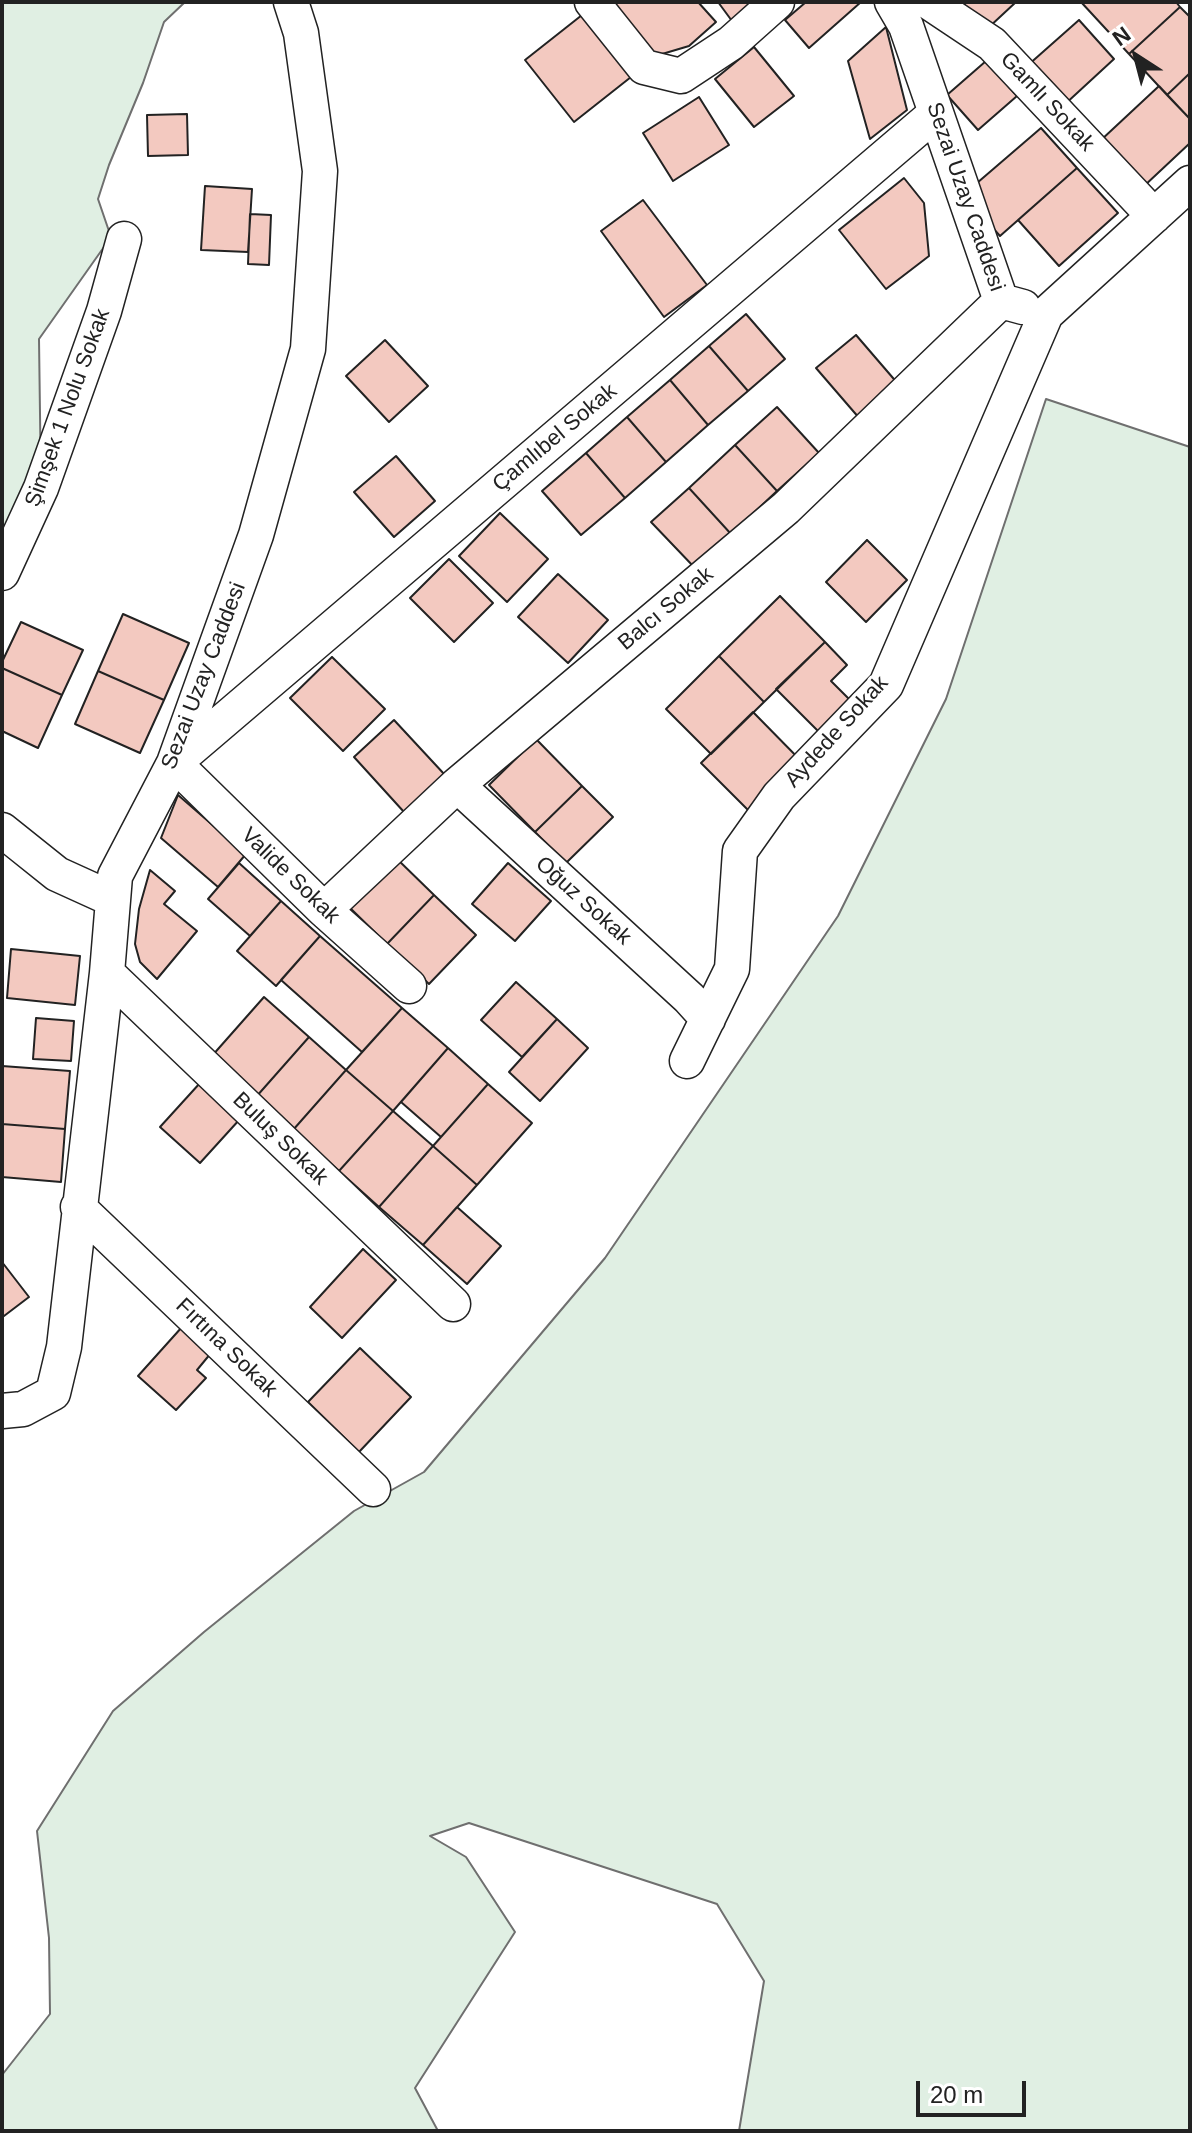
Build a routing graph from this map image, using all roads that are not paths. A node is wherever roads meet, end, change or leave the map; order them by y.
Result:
1 (291, 2) edge
2 (592, 2) edge
3 (777, 2) edge
4 (892, 2) edge
5 (929, 2) edge
6 (936, 113) junction
7 (1190, 183) edge
8 (1154, 216) junction
9 (124, 239) dead end
10 (1001, 301) junction
11 (1046, 314) junction
12 (2, 573) edge
13 (174, 763) junction
14 (457, 785) junction
15 (2, 830) edge
16 (112, 899) junction
17 (324, 910) junction
18 (107, 973) junction
19 (409, 986) dead end
20 (708, 1019) junction
21 (687, 1061) dead end
22 (78, 1207) junction
23 (453, 1304) dead end
24 (2, 1411) edge
25 (373, 1489) dead end

1 - 13 street, Sezai Uzay Caddesi
2 - 3 street
4 - 6 street, Sezai Uzay Caddesi
5 - 8 street, Gamlı Sokak
6 - 10 street, Sezai Uzay Caddesi
6 - 13 street, Çamlıbel Sokak
7 - 8 street
8 - 11 street
9 - 12 street, Şimşek 1 Nolu Sokak
10 - 11 street, Sezai Uzay Caddesi
10 - 14 street, Balcı Sokak
11 - 20 street, Aydede Sokak
13 - 16 street, Sezai Uzay Caddesi
13 - 17 street, Valide Sokak
14 - 17 street, Balcı Sokak
14 - 20 street, Oğuz Sokak
15 - 16 street
16 - 18 street, Sezai Uzay Caddesi
17 - 19 street, Valide Sokak
18 - 22 street, Sezai Uzay Caddesi
18 - 23 street, Buluş Sokak
20 - 21 street, Aydede Sokak
22 - 24 street, Sezai Uzay Caddesi
22 - 25 street, Fırtına Sokak

